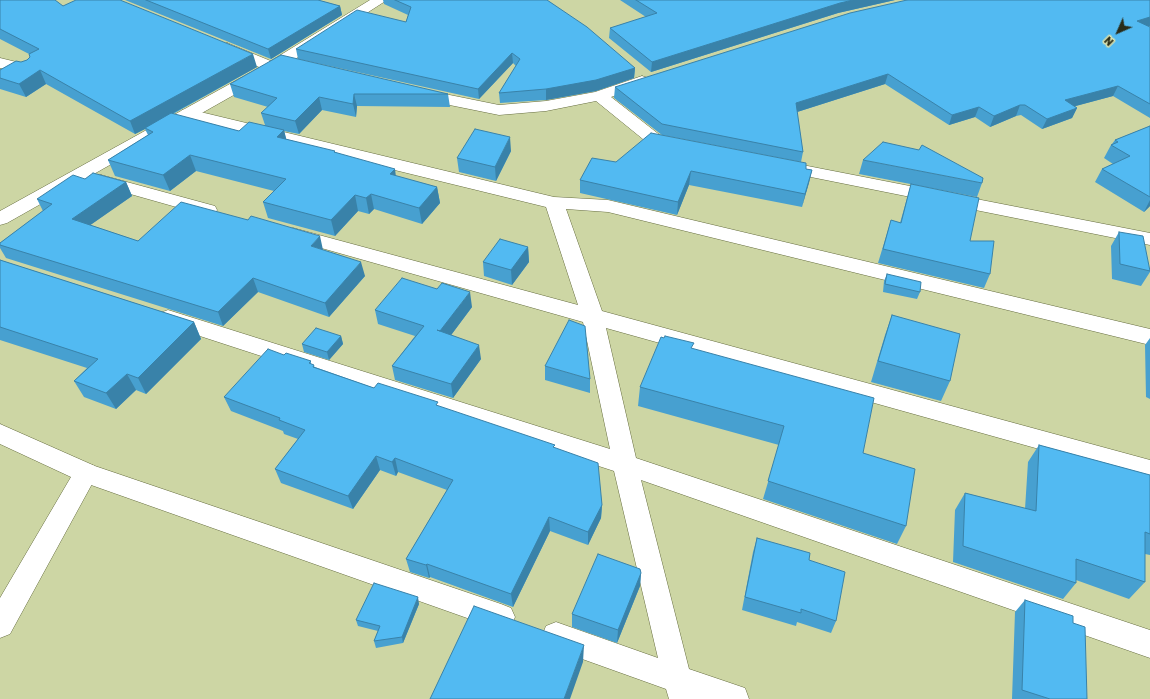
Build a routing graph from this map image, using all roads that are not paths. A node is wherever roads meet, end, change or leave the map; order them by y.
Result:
1 (380, 0) edge
2 (216, 43) edge
3 (0, 63) edge
4 (276, 64) junction
5 (303, 67) edge
6 (27, 69) edge
7 (635, 69) edge
8 (408, 91) edge
9 (599, 96) junction
10 (188, 114) junction
11 (694, 148) edge
12 (764, 162) edge
13 (81, 174) junction
14 (554, 203) junction
15 (226, 215) edge
16 (0, 219) edge
17 (272, 228) edge
18 (1150, 239) edge
19 (145, 311) edge
20 (593, 317) junction
21 (1150, 336) edge
22 (0, 433) edge
23 (624, 464) junction
24 (1150, 470) edge
25 (86, 473) junction
26 (0, 625) edge
27 (1150, 644) edge
28 (680, 688) edge
29 (734, 699) edge

1 - 4 street
2 - 4 street
3 - 6 street
4 - 5 street
4 - 10 street
7 - 9 street
8 - 9 street
9 - 11 street
10 - 13 street
10 - 14 street
12 - 18 street
13 - 15 street
13 - 16 street
14 - 20 street
14 - 21 street
17 - 20 street
19 - 23 street
20 - 23 street
20 - 24 street
22 - 25 street
23 - 27 street
23 - 28 street
25 - 26 street
25 - 28 street
28 - 29 street

